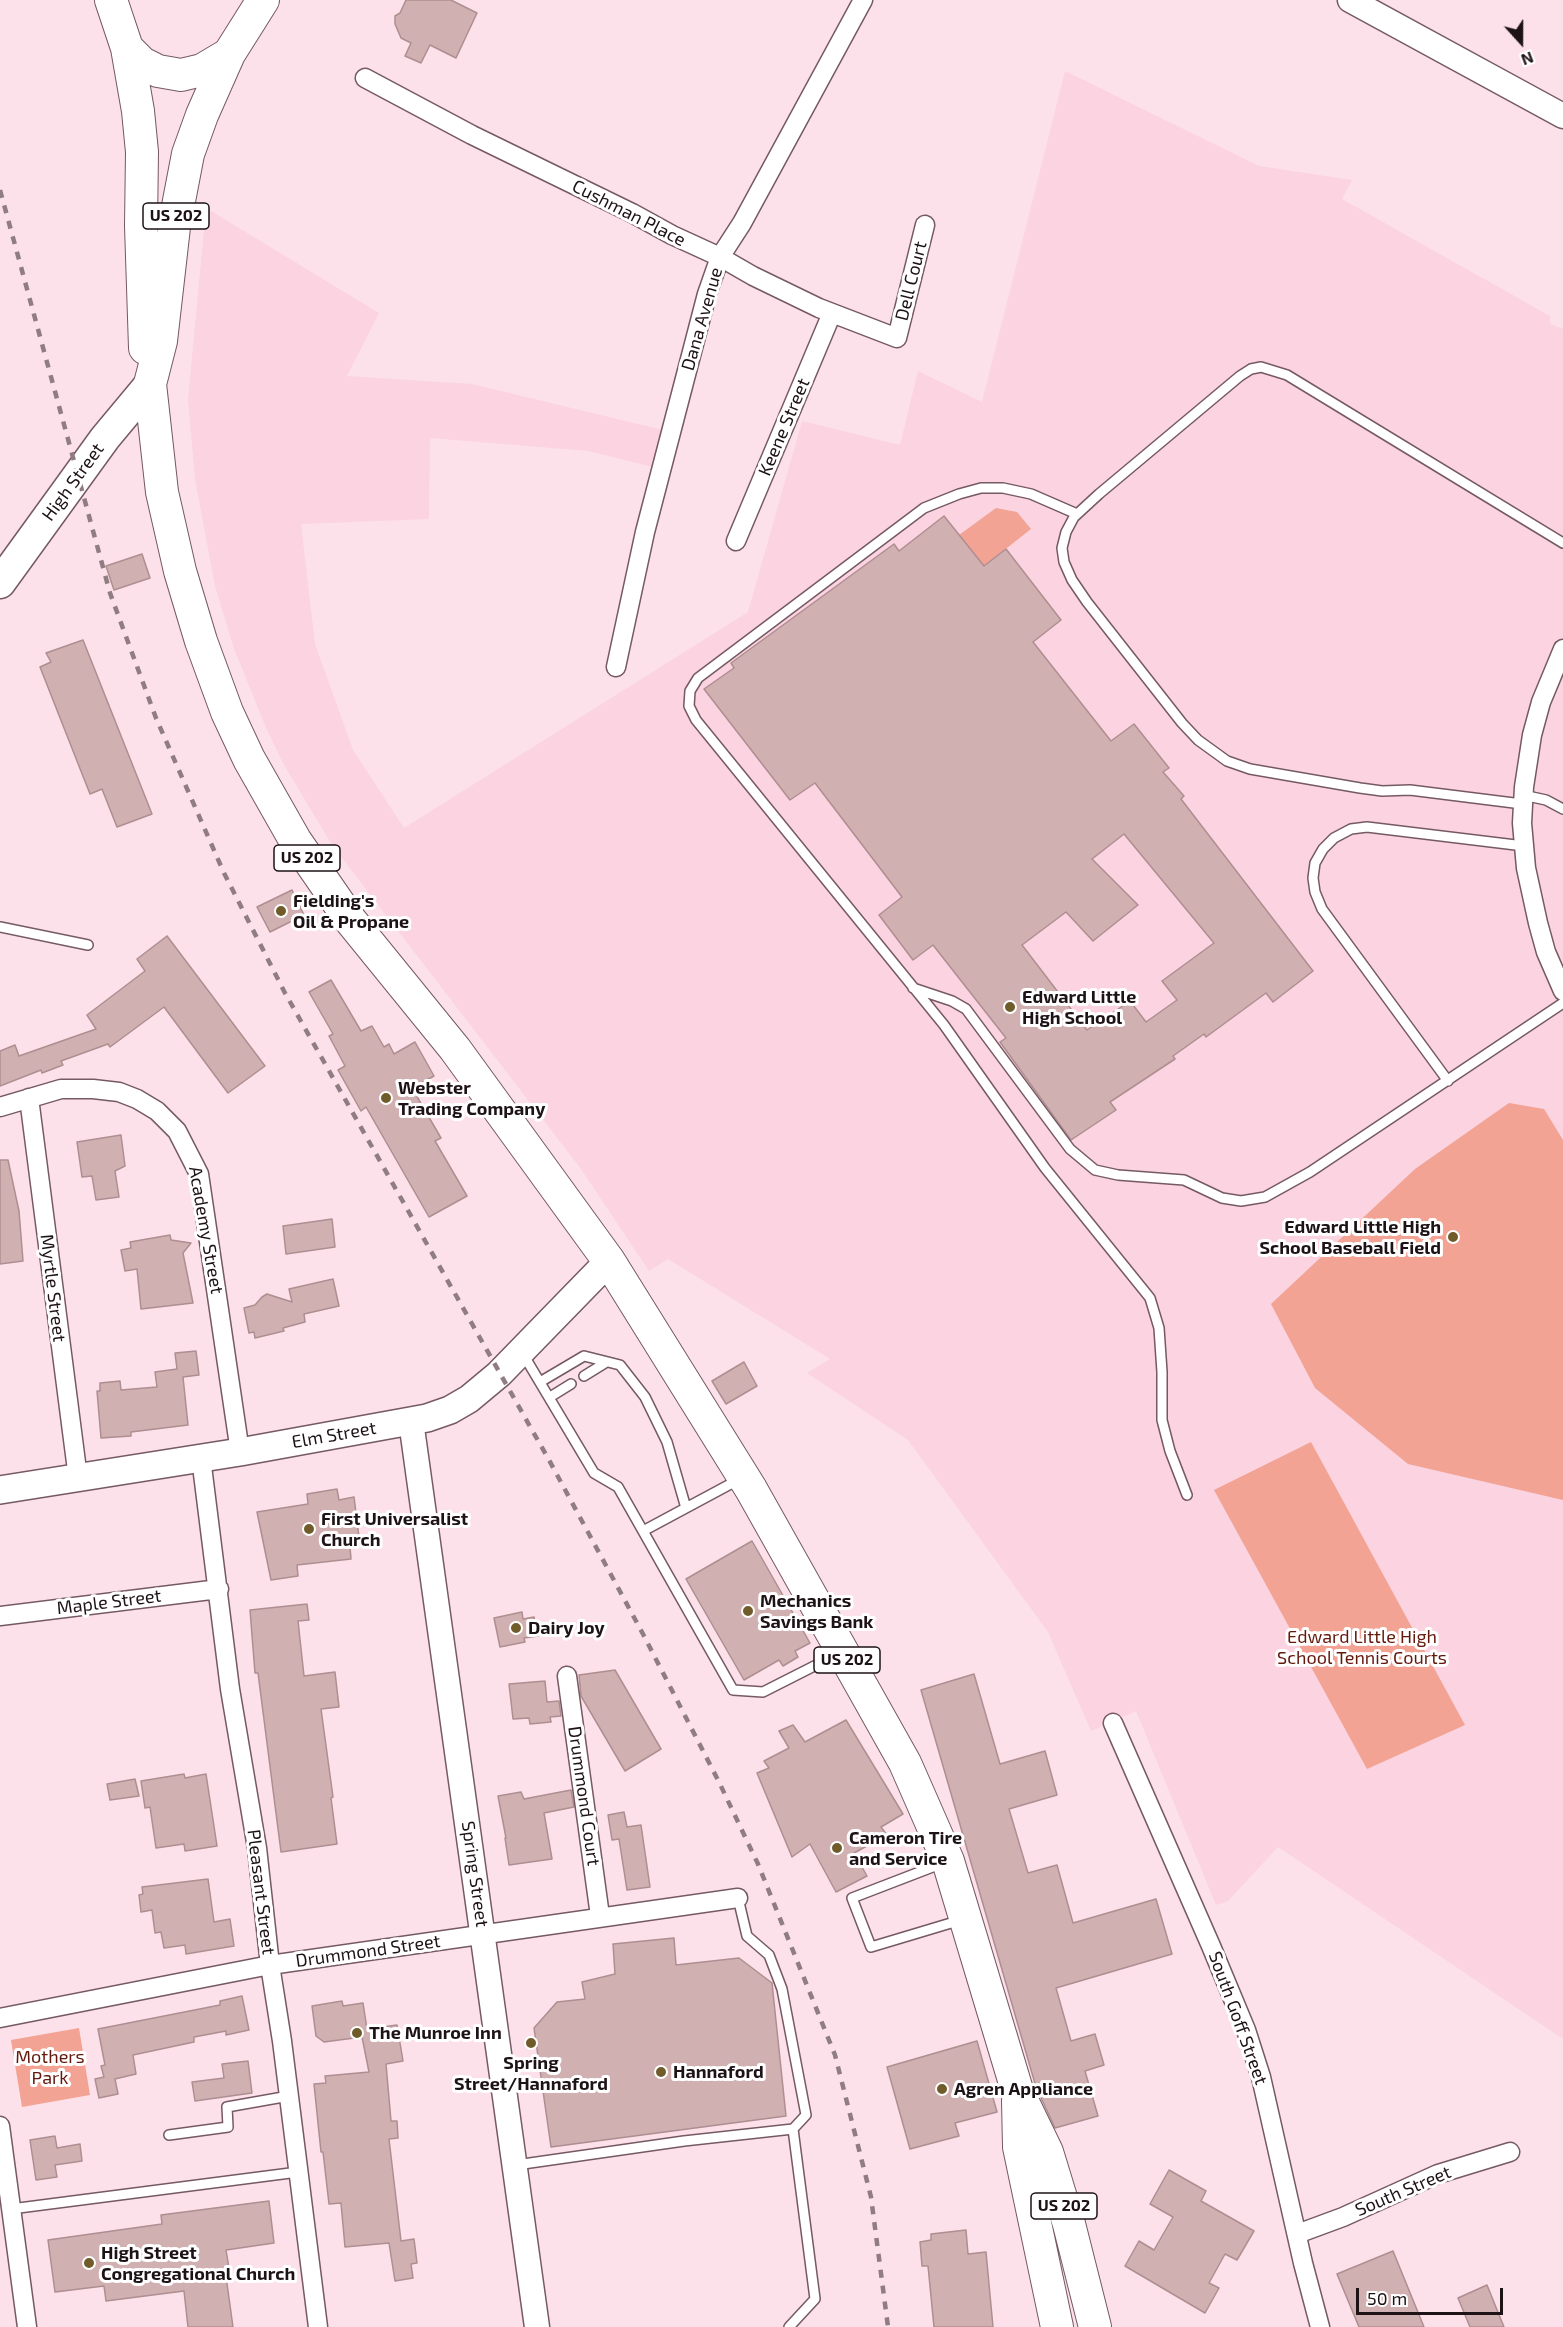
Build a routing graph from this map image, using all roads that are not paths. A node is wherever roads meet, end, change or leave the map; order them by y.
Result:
1 (111, 0) edge
2 (263, 0) edge
3 (863, 0) edge
4 (1350, 0) edge
5 (127, 48) junction
6 (229, 54) junction
7 (365, 78) dead end
8 (1563, 116) edge
9 (925, 225) dead end
10 (720, 257) junction
11 (832, 313) junction
12 (897, 338) joint
13 (150, 384) junction
14 (1077, 514) junction
15 (736, 541) dead end
16 (1563, 543) edge
17 (0, 583) edge
18 (1563, 649) edge
19 (616, 667) dead end
20 (1523, 800) junction
21 (1563, 809) edge
22 (1524, 846) junction
23 (0, 927) edge
24 (88, 945) dead end
25 (913, 988) junction
26 (1563, 991) edge
27 (1563, 1004) edge
28 (1448, 1081) junction
29 (29, 1098) junction
30 (0, 1107) edge
31 (609, 1261) junction
32 (522, 1352) junction
33 (605, 1363) junction
34 (584, 1376) dead end
35 (540, 1382) junction
36 (571, 1384) dead end
37 (550, 1397) junction
38 (411, 1421) junction
39 (240, 1452) junction
40 (201, 1458) junction
41 (743, 1477) junction
42 (78, 1478) junction
43 (0, 1490) edge
44 (1187, 1495) dead end
45 (686, 1508) junction
46 (643, 1531) junction
47 (219, 1588) junction
48 (0, 1616) edge
49 (843, 1652) junction
50 (567, 1676) dead end
51 (1113, 1723) dead end
52 (948, 1861) junction
53 (738, 1898) joint
54 (600, 1916) junction
55 (966, 1919) junction
56 (484, 1934) junction
57 (270, 1965) junction
58 (0, 2018) edge
59 (1017, 2090) junction
60 (289, 2096) junction
61 (0, 2126) edge
62 (793, 2129) junction
63 (169, 2135) dead end
64 (1510, 2152) dead end
65 (516, 2165) junction
66 (298, 2172) junction
67 (11, 2209) junction
68 (1297, 2234) junction
69 (27, 2327) edge
70 (318, 2327) edge
71 (537, 2327) edge
72 (789, 2327) edge
73 (1057, 2327) edge
74 (1095, 2327) edge
75 (1320, 2327) edge

1 - 5 highway, US 202
2 - 6 highway, US 202
3 - 10 street, Dana Avenue
4 - 8 street
5 - 6 highway
5 - 13 highway, US 202
6 - 13 highway, US 202
7 - 10 street, Cushman Place
9 - 12 street, Dell Court
10 - 11 street, Cushman Place
10 - 19 street, Dana Avenue
11 - 12 street, Cushman Place
11 - 15 street, Keene Street
13 - 17 main road, High Street
13 - 31 highway, US 202
14 - 16 lane
14 - 20 lane
14 - 25 lane
18 - 20 street
20 - 21 lane
20 - 22 street
22 - 26 street
22 - 28 lane
23 - 24 lane
25 - 28 lane
25 - 44 lane
27 - 28 lane
29 - 30 street, Academy Street
29 - 39 street, Academy Street
29 - 42 street, Myrtle Street
31 - 32 main road, Elm Street
31 - 41 highway, US 202
32 - 35 lane
32 - 38 main road, Elm Street
33 - 34 lane
33 - 35 lane
33 - 45 lane
35 - 37 lane
36 - 37 lane
37 - 46 lane
38 - 39 main road, Elm Street
38 - 56 street, Spring Street
39 - 40 main road, Elm Street
40 - 42 main road, Elm Street
40 - 47 street, Pleasant Street
41 - 45 lane
41 - 49 highway, US 202
42 - 43 main road, Elm Street
45 - 46 lane
46 - 49 lane
47 - 48 street, Maple Street
47 - 57 street, Pleasant Street
49 - 52 highway, US 202
50 - 54 street, Drummond Court
51 - 68 street, South Goff Street
52 - 55 highway, US 202
52 - 55 lane
53 - 54 street, Drummond Street
53 - 62 lane
54 - 56 street, Drummond Street
55 - 59 highway, US 202
56 - 57 street, Drummond Street
56 - 65 street, Spring Street
57 - 58 street, Drummond Street
57 - 60 street, Pleasant Street
59 - 73 highway, US 202
59 - 74 highway, US 202
60 - 63 lane
60 - 66 street, Pleasant Street
61 - 67 street
62 - 65 lane
62 - 72 lane
64 - 68 street, South Street
65 - 71 street, Spring Street
66 - 67 lane
66 - 70 street, Pleasant Street
67 - 69 street
68 - 75 street, South Goff Street

